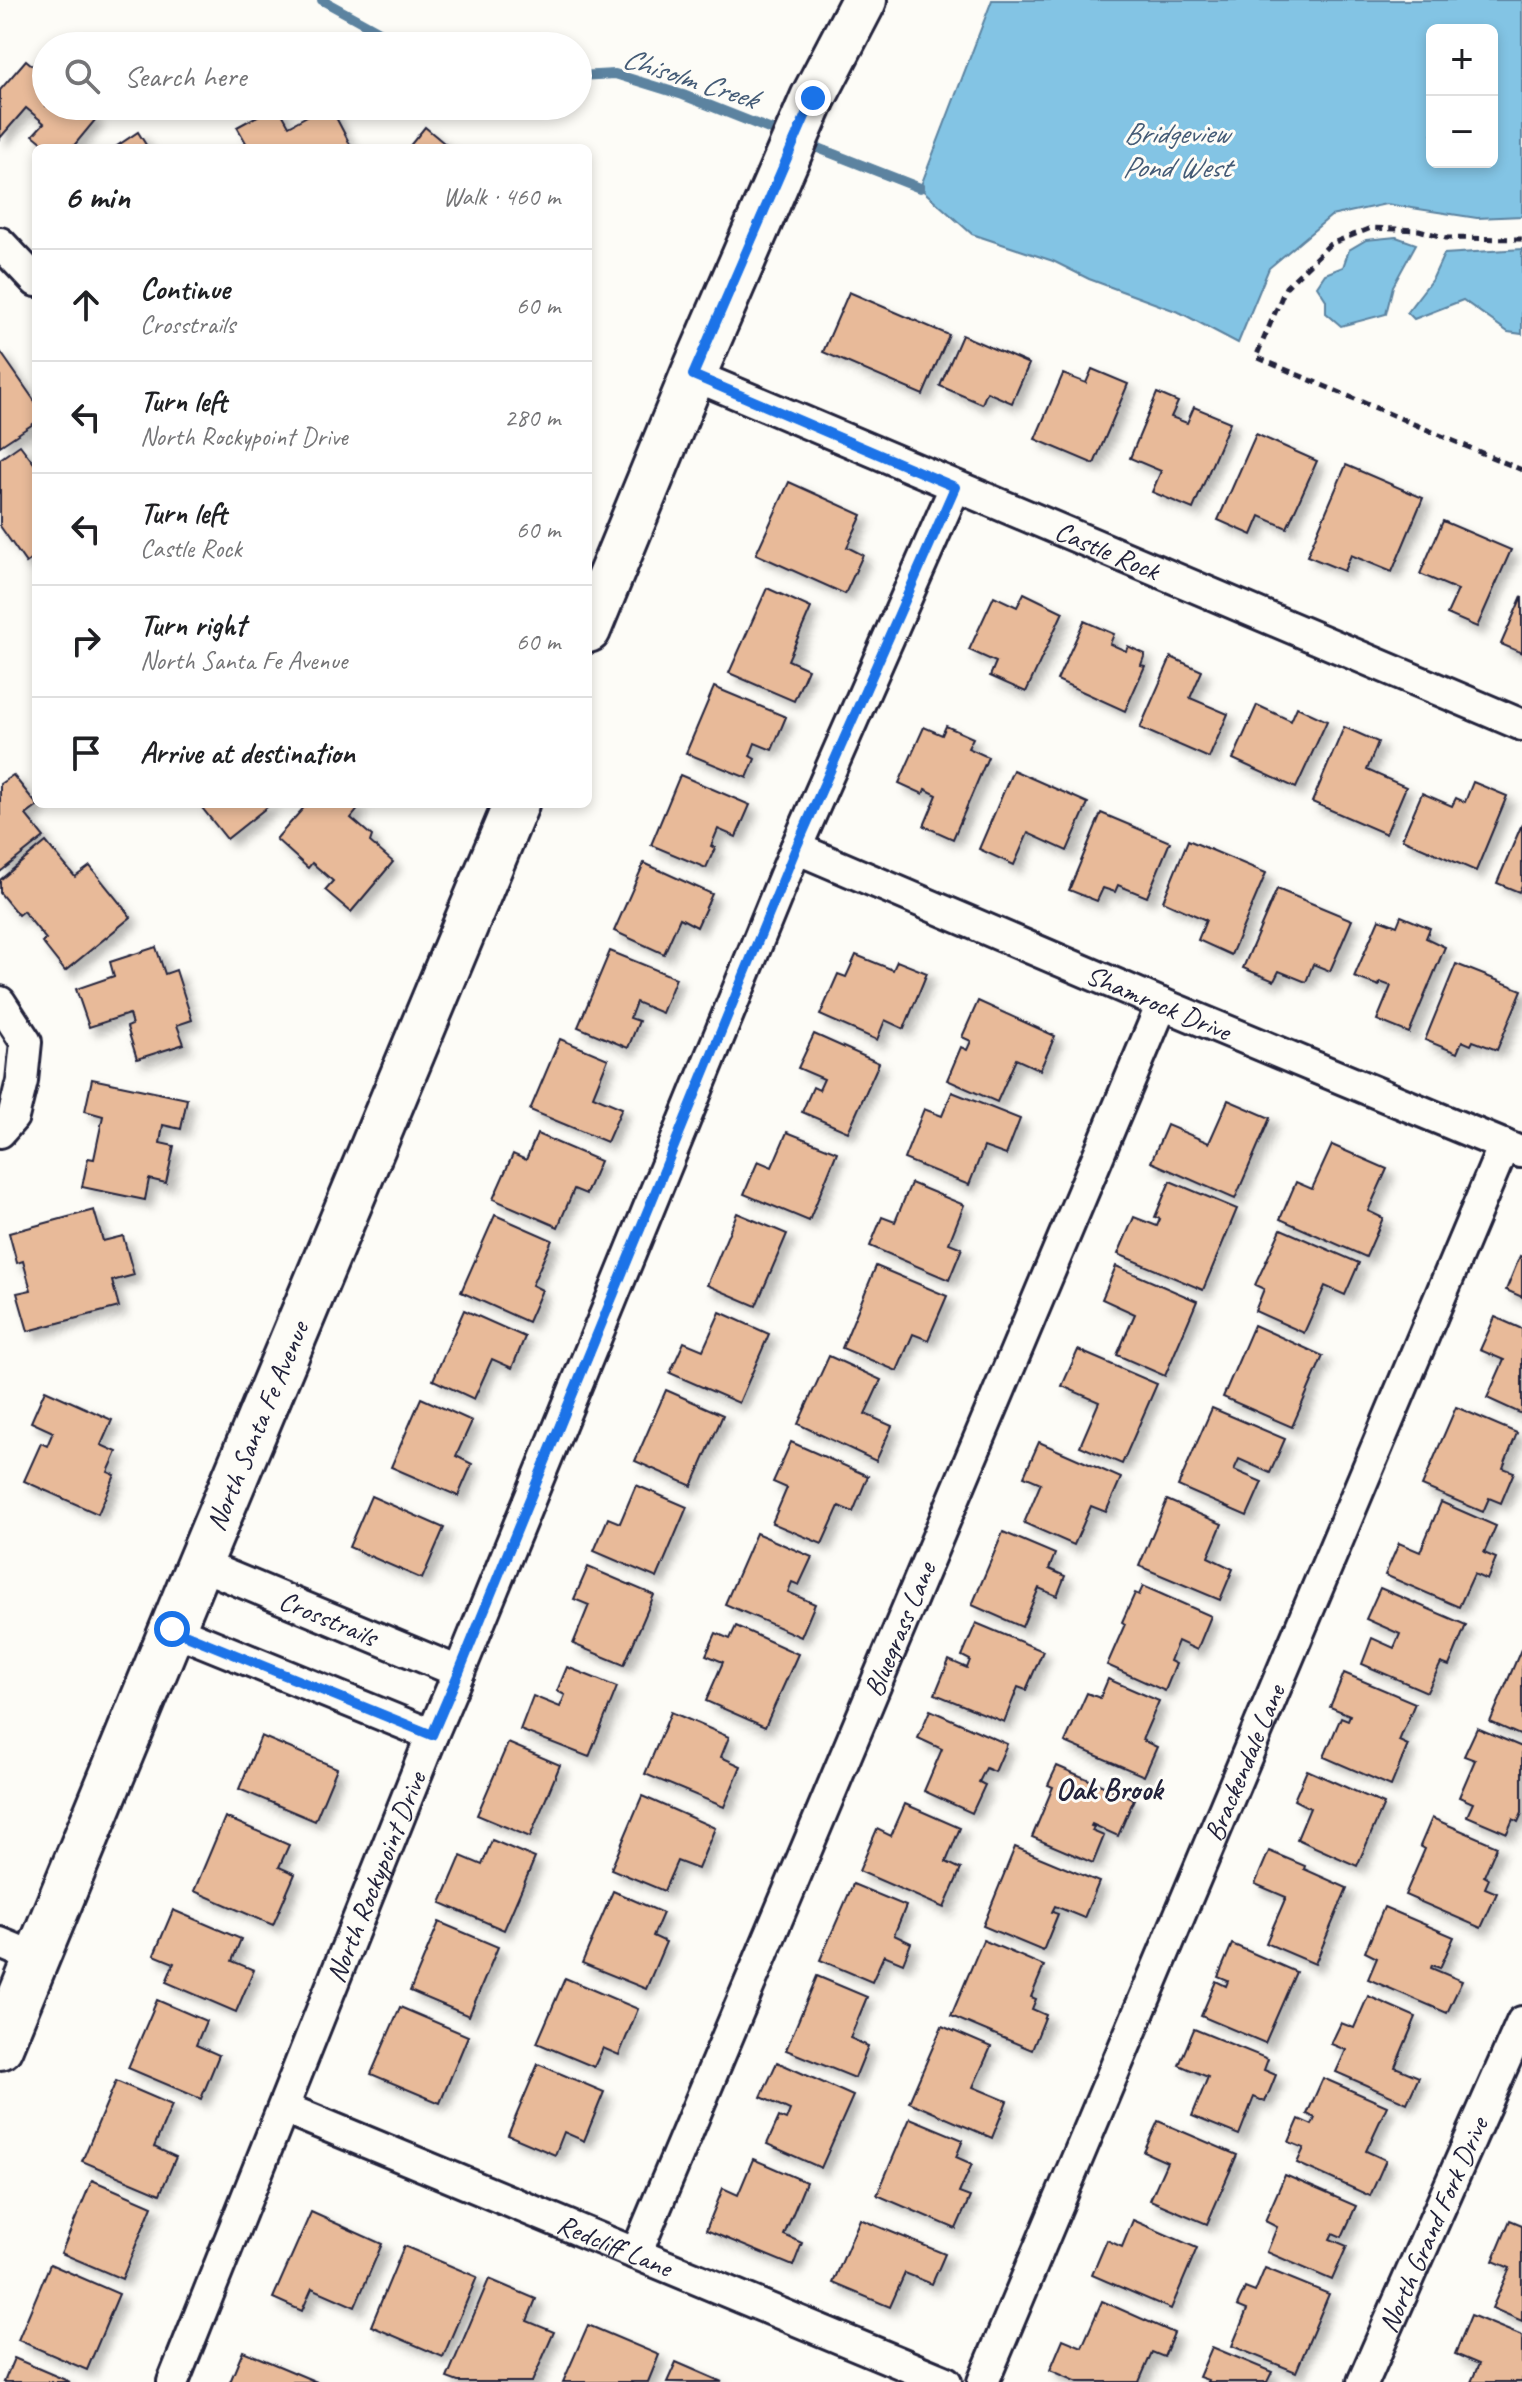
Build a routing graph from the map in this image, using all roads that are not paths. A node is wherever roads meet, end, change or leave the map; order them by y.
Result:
1 (842, 0) edge
2 (864, 0) edge
3 (813, 98) junction
4 (0, 243) edge
5 (32, 277) edge
6 (693, 375) junction
7 (955, 487) junction
8 (592, 620) edge
9 (1522, 725) edge
10 (514, 808) edge
11 (796, 848) junction
12 (0, 1002) edge
13 (1162, 1004) junction
14 (0, 1132) edge
15 (1513, 1149) edge
16 (199, 1564) junction
17 (172, 1629) junction
18 (459, 1672) junction
19 (432, 1735) junction
20 (18, 1951) edge
21 (4, 2025) edge
22 (1518, 2040) edge
23 (284, 2108) junction
24 (636, 2254) junction
25 (173, 2382) edge
26 (946, 2382) edge
27 (983, 2382) edge
28 (1363, 2382) edge

1 - 3 main road
2 - 3 main road
3 - 6 main road
4 - 5 street
6 - 7 street, Castle Rock
6 - 8 main road
7 - 9 street, Castle Rock
7 - 11 street, North Rockypoint Drive
10 - 16 main road, North Santa Fe Avenue
11 - 13 street, Shamrock Drive
11 - 18 street, North Rockypoint Drive
12 - 14 street
13 - 15 street, Shamrock Drive
13 - 24 street, Bluegrass Lane
15 - 27 street, Brackendale Lane
16 - 17 main road, North Santa Fe Avenue
16 - 18 street, Crosstrails
17 - 19 street
17 - 20 main road, North Santa Fe Avenue
18 - 19 street, North Rockypoint Drive
19 - 23 street, North Rockypoint Drive
20 - 21 main road, North Santa Fe Avenue
22 - 28 street, North Grand Fork Drive
23 - 24 street, Redcliff Lane
23 - 25 street, North Rockypoint Drive
24 - 26 street, Redcliff Lane

